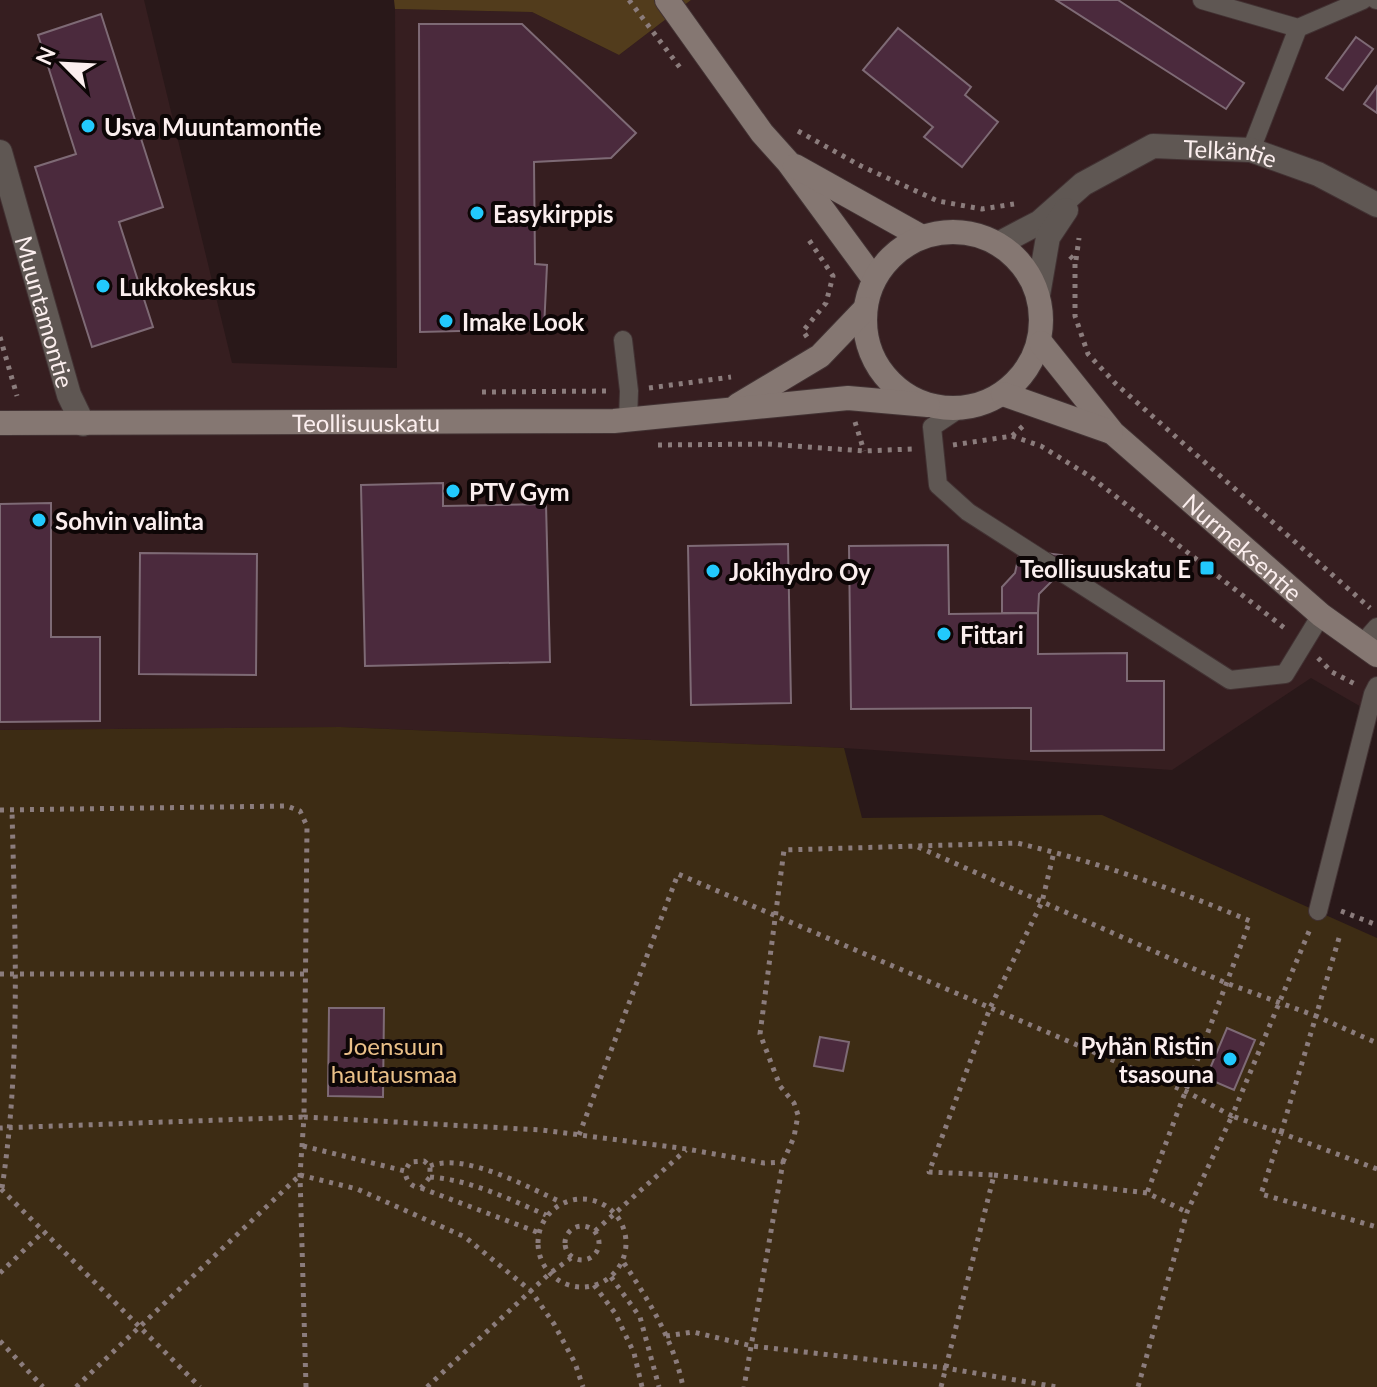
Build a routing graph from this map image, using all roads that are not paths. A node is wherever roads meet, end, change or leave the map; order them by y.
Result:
1 (667, 0) edge
2 (1202, 0) edge
3 (1363, 0) edge
4 (1298, 28) junction
5 (1251, 150) junction
6 (0, 152) edge
7 (788, 162) junction
8 (1083, 184) junction
9 (1377, 205) edge
10 (922, 237) junction
11 (1000, 243) junction
12 (874, 279) junction
13 (1038, 295) junction
14 (865, 309) junction
15 (623, 340) dead end
16 (1041, 343) junction
17 (1003, 394) junction
18 (928, 405) junction
19 (733, 408) junction
20 (959, 409) junction
21 (628, 420) junction
22 (0, 423) edge
23 (83, 424) junction
24 (1113, 433) junction
25 (1321, 615) junction
26 (1372, 642) edge
27 (1375, 690) edge
28 (1318, 911) road end

1 - 7 street
2 - 4 lane
3 - 4 lane
4 - 5 lane
5 - 8 street, Telkäntie
5 - 9 street, Telkäntie
6 - 23 street, Muuntamontie
7 - 10 street
7 - 12 street
8 - 11 street, Telkäntie
8 - 13 street, Telkäntie
10 - 11 street
10 - 12 street
11 - 13 street
12 - 14 street
13 - 16 street
14 - 18 street
14 - 19 street, Teollisuuskatu
15 - 21 lane
16 - 17 street
16 - 24 street, Nurmeksentie
17 - 20 street
17 - 24 street, Nurmeksentie
18 - 19 street, Teollisuuskatu
18 - 20 street
19 - 21 street, Teollisuuskatu
20 - 25 lane
21 - 23 street, Teollisuuskatu
22 - 23 street, Teollisuuskatu
24 - 25 street, Nurmeksentie
25 - 26 street, Nurmeksentie
27 - 28 lane

